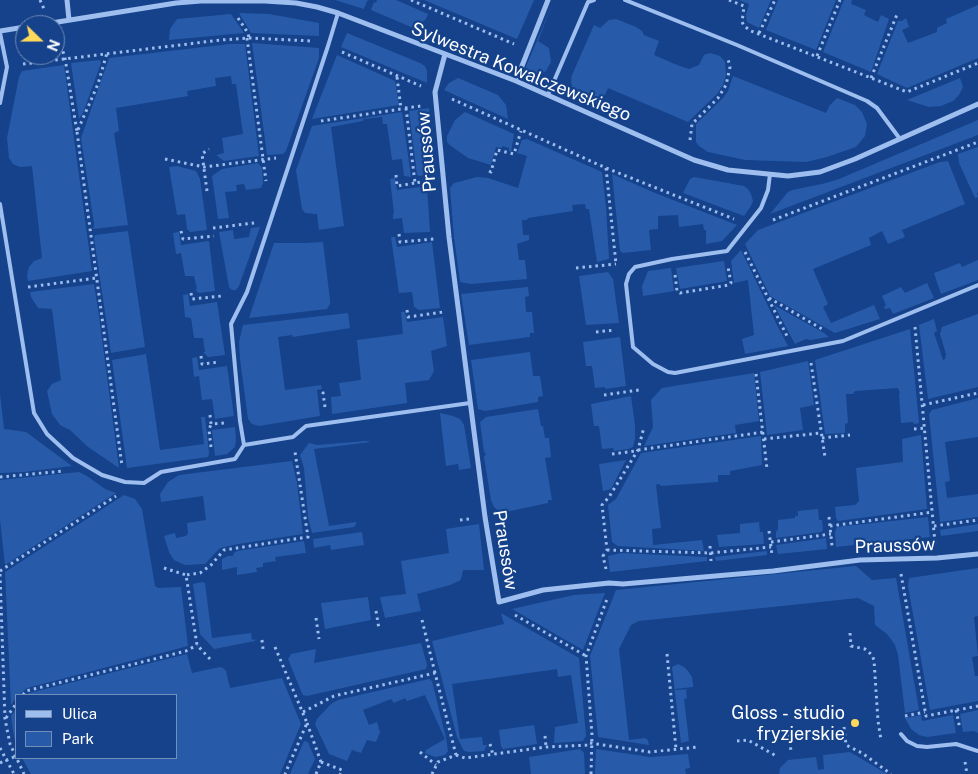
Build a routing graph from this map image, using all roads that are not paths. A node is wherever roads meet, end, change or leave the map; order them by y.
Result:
1 (67, 0) edge
2 (548, 0) edge
3 (594, 0) edge
4 (625, 0) edge
5 (176, 2) edge
6 (338, 13) junction
7 (69, 20) junction
8 (65, 21) edge
9 (15, 29) edge
10 (0, 32) edge
11 (445, 54) junction
12 (516, 80) junction
13 (548, 96) junction
14 (0, 103) edge
15 (978, 104) edge
16 (900, 139) junction
17 (770, 174) junction
18 (0, 204) edge
19 (978, 285) edge
20 (470, 403) junction
21 (244, 444) junction
22 (978, 554) edge
23 (901, 734) dead end
24 (978, 750) edge

1 - 7 street
2 - 12 street
3 - 13 lane
4 - 16 lane
5 - 6 street, Sylwestra Kowalczewskiego
5 - 7 street, Sylwestra Kowalczewskiego
6 - 11 street, Sylwestra Kowalczewskiego
6 - 21 lane
7 - 8 street, Sylwestra Kowalczewskiego
9 - 10 street
10 - 14 lane
11 - 12 street, Sylwestra Kowalczewskiego
11 - 20 street, Praussów
12 - 13 street, Sylwestra Kowalczewskiego
13 - 17 street, Sylwestra Kowalczewskiego
15 - 16 street, Sylwestra Kowalczewskiego
16 - 17 street, Sylwestra Kowalczewskiego
17 - 19 lane
18 - 21 lane
20 - 21 lane
20 - 22 street, Praussów
23 - 24 lane

